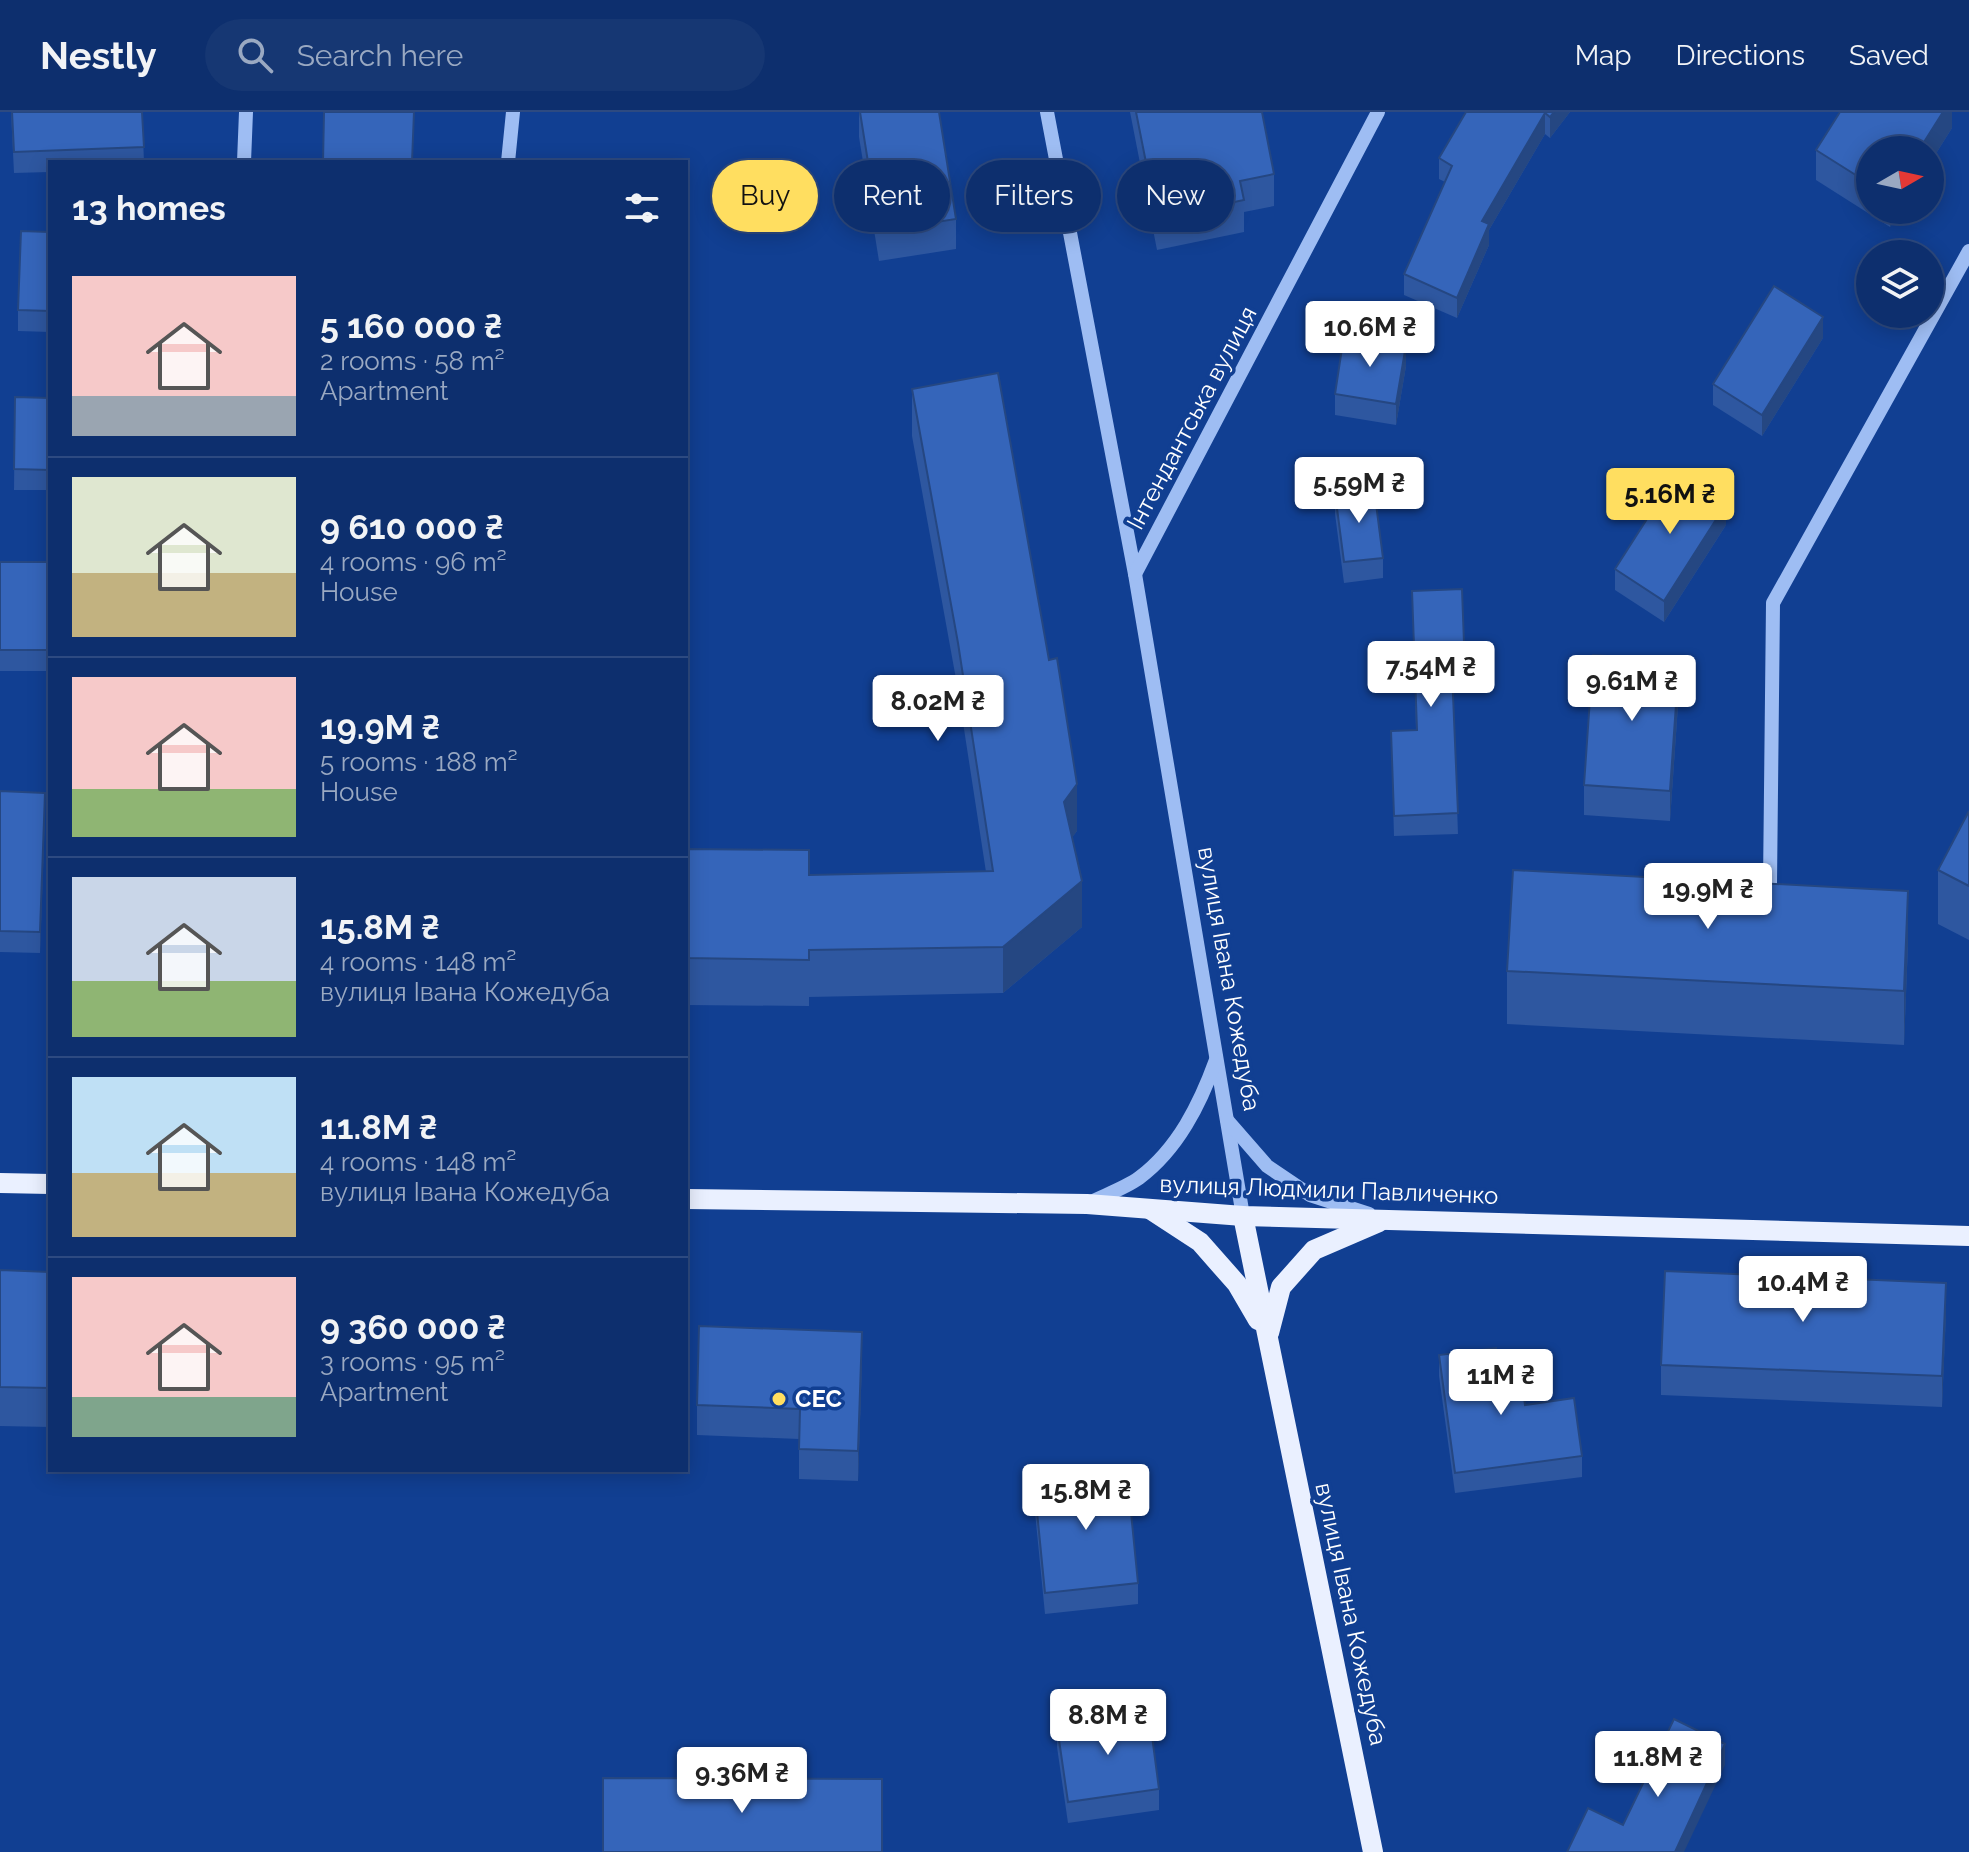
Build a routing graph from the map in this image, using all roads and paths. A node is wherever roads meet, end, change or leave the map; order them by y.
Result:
1 (246, 112) edge
2 (513, 112) edge
3 (1047, 112) edge
4 (1378, 112) edge
5 (244, 160) edge
6 (508, 160) edge
7 (1969, 251) edge
8 (1135, 574) junction
9 (1770, 884) edge
10 (1217, 1059) junction
11 (1227, 1119) junction
12 (0, 1183) edge
13 (48, 1184) edge
14 (688, 1199) edge
15 (1087, 1204) junction
16 (1148, 1208) junction
17 (1243, 1216) junction
18 (1385, 1220) junction
19 (1969, 1236) edge
20 (1268, 1337) junction
21 (1373, 1852) edge

1 - 5 street
2 - 6 street
3 - 8 street, вулиця Івана Кожедуба
4 - 8 street, Інтендантська вулиця
7 - 9 street
8 - 10 street, вулиця Івана Кожедуба
10 - 11 street, вулиця Івана Кожедуба
10 - 15 street
11 - 17 street, вулиця Івана Кожедуба
11 - 18 street
12 - 13 main road
14 - 15 main road, вулиця Людмили Павличенко
15 - 16 main road, вулиця Людмили Павличенко
16 - 17 main road, вулиця Людмили Павличенко
16 - 20 main road
17 - 18 main road, вулиця Людмили Павличенко
17 - 20 main road, вулиця Івана Кожедуба
18 - 19 main road, вулиця Людмили Павличенко
18 - 20 main road
20 - 21 main road, вулиця Івана Кожедуба

